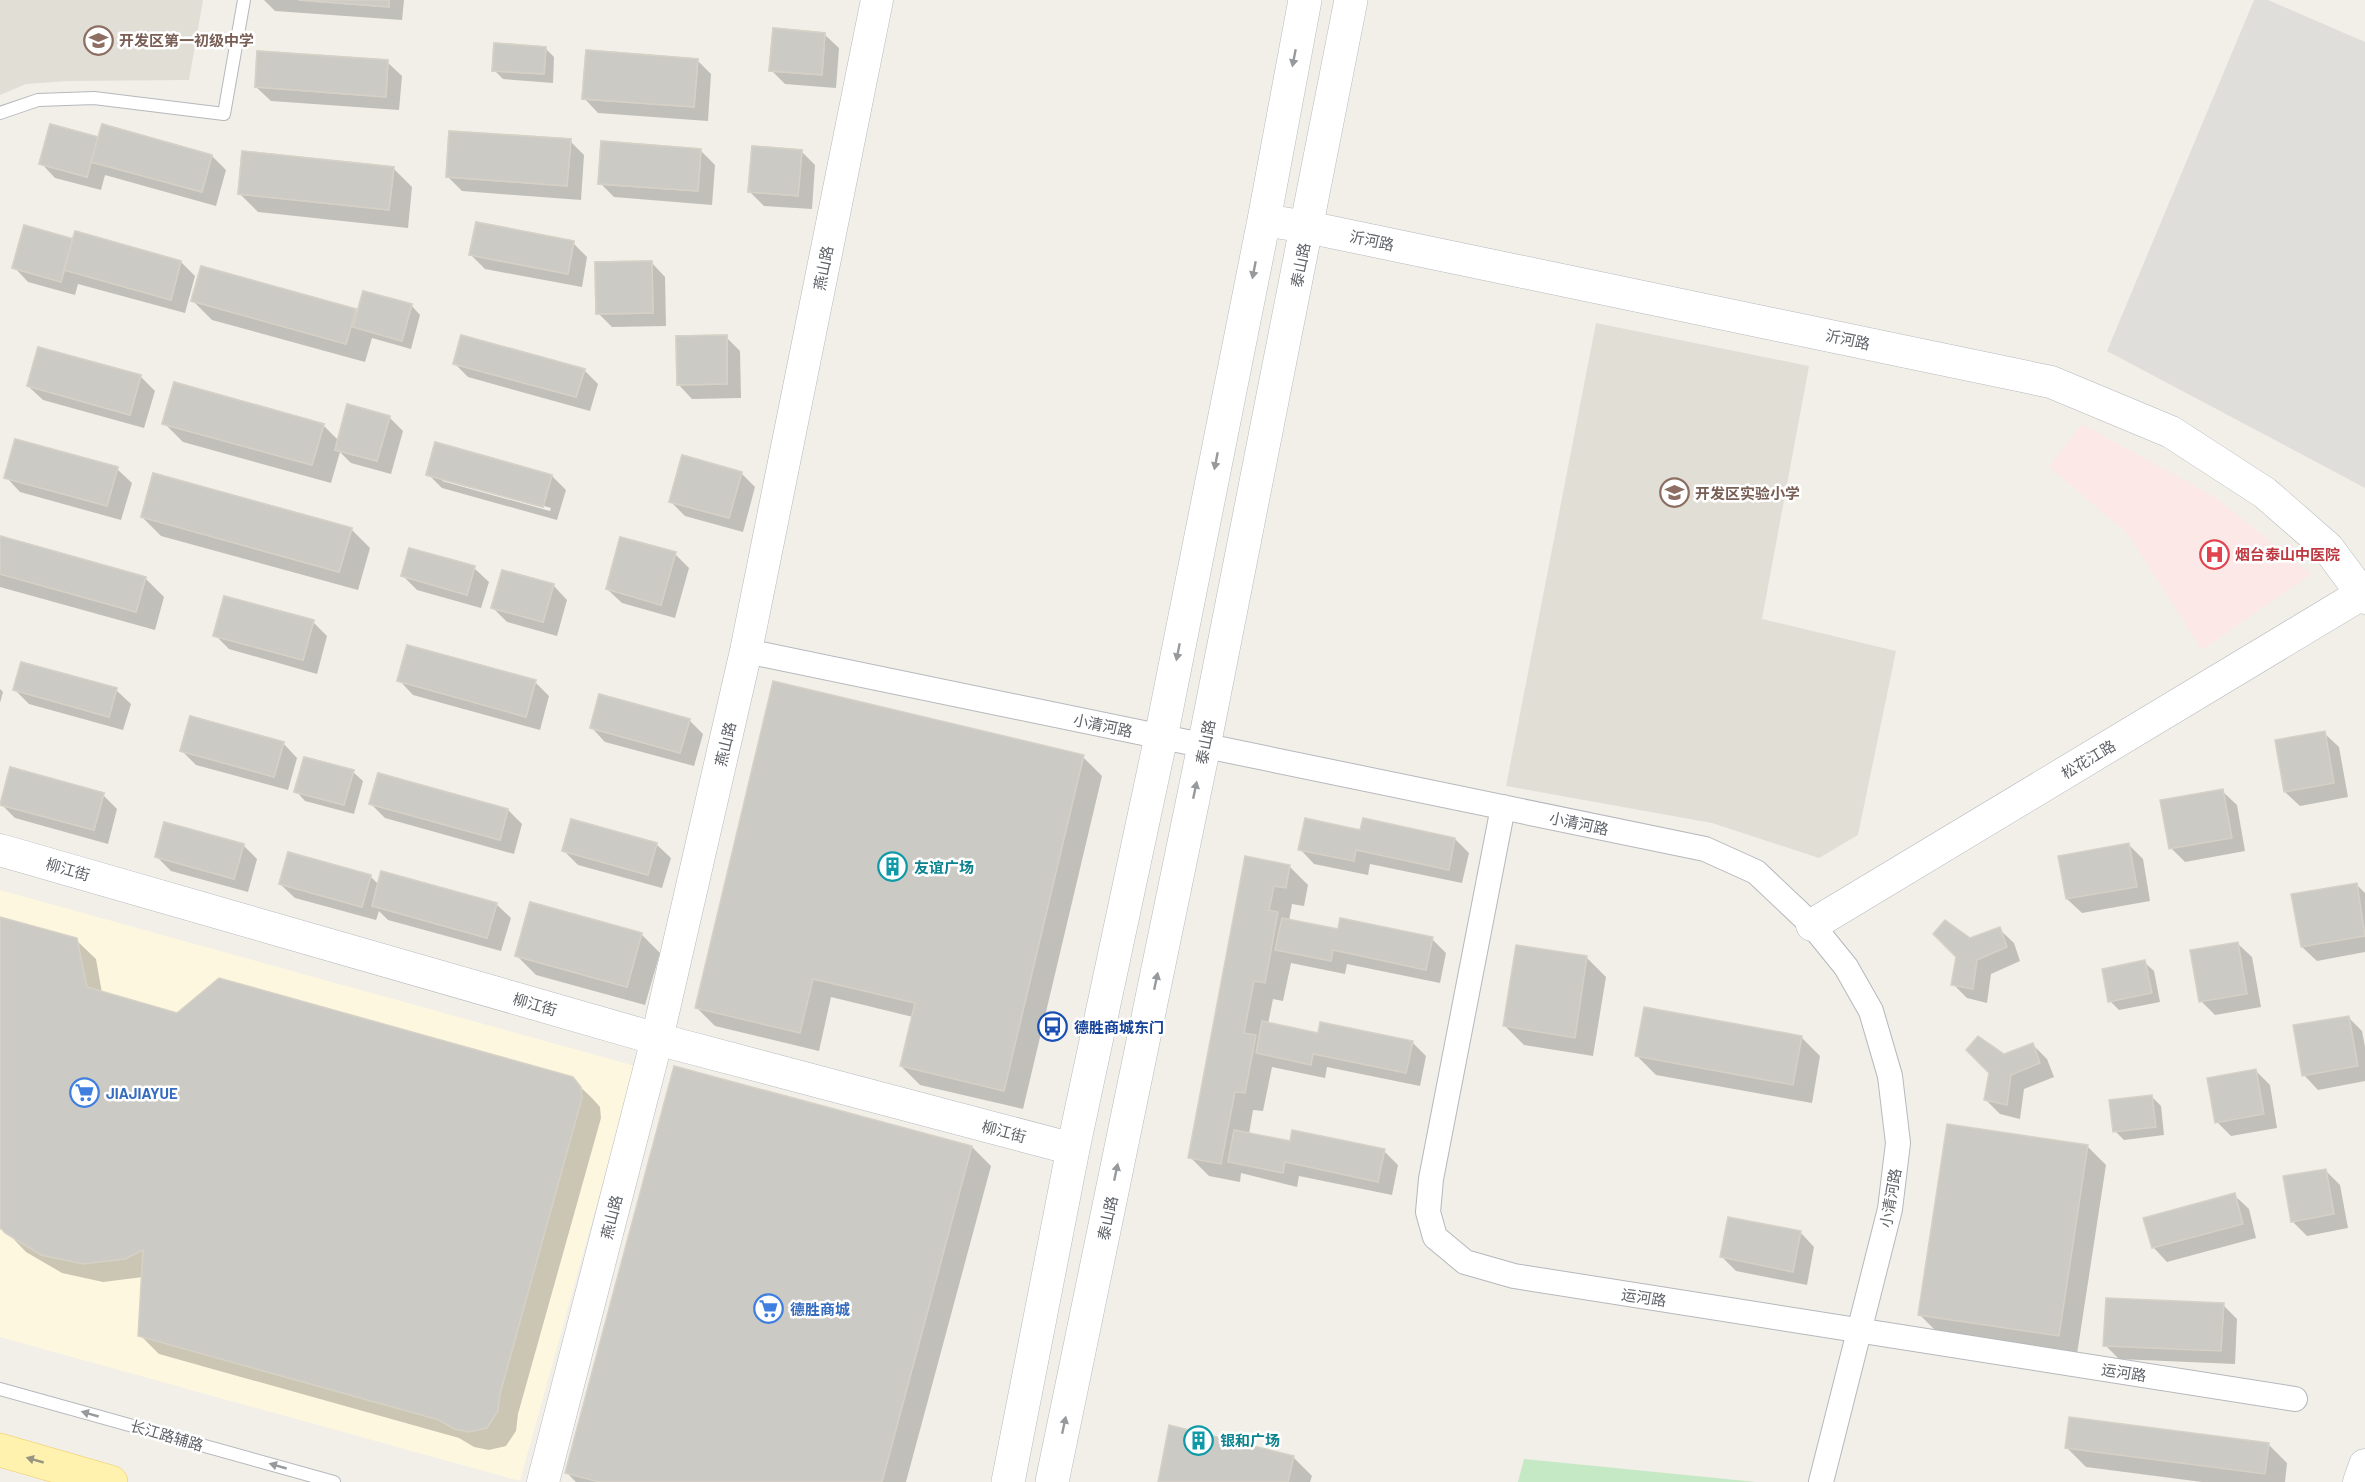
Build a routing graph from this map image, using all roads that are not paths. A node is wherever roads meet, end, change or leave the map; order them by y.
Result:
1 (244, 0) edge
2 (877, 0) edge
3 (1305, 0) edge
4 (1351, 0) edge
5 (0, 113) edge
6 (1264, 220) junction
7 (1307, 227) junction
8 (2364, 595) edge
9 (746, 651) junction
10 (1161, 737) junction
11 (1204, 746) junction
12 (1503, 807) junction
13 (0, 850) edge
14 (1812, 925) junction
15 (657, 1039) junction
16 (1072, 1149) junction
17 (1859, 1330) junction
18 (0, 1389) edge
19 (2295, 1399) dead end
20 (0, 1450) edge
21 (2365, 1465) edge
22 (111, 1482) edge
23 (334, 1482) edge
24 (543, 1482) edge
25 (1008, 1482) edge
26 (1052, 1482) edge
27 (1821, 1482) edge
28 (2360, 1482) edge

1 - 5 lane
2 - 9 street, 燕山路
3 -> 6 main road
4 - 7 main road, 泰山路
6 - 7 street, 沂河路
6 -> 10 main road
7 - 8 street, 沂河路
7 - 11 main road, 泰山路
8 - 14 street, 松花江路
9 - 10 street, 小清河路
9 - 15 street, 燕山路
10 - 11 street, 小清河路
10 - 16 main road
11 - 12 street, 小清河路
26 -> 11 main road, 泰山路
12 - 14 street, 小清河路
12 - 17 street, 运河路
13 - 15 street, 柳江街
14 - 17 street, 小清河路
15 - 16 street, 柳江街
15 - 24 street, 燕山路
16 - 25 main road
17 - 19 street, 运河路
17 - 27 street, 小清河路
23 -> 18 lane, 长江路辅路
22 -> 20 main road
21 - 28 street

